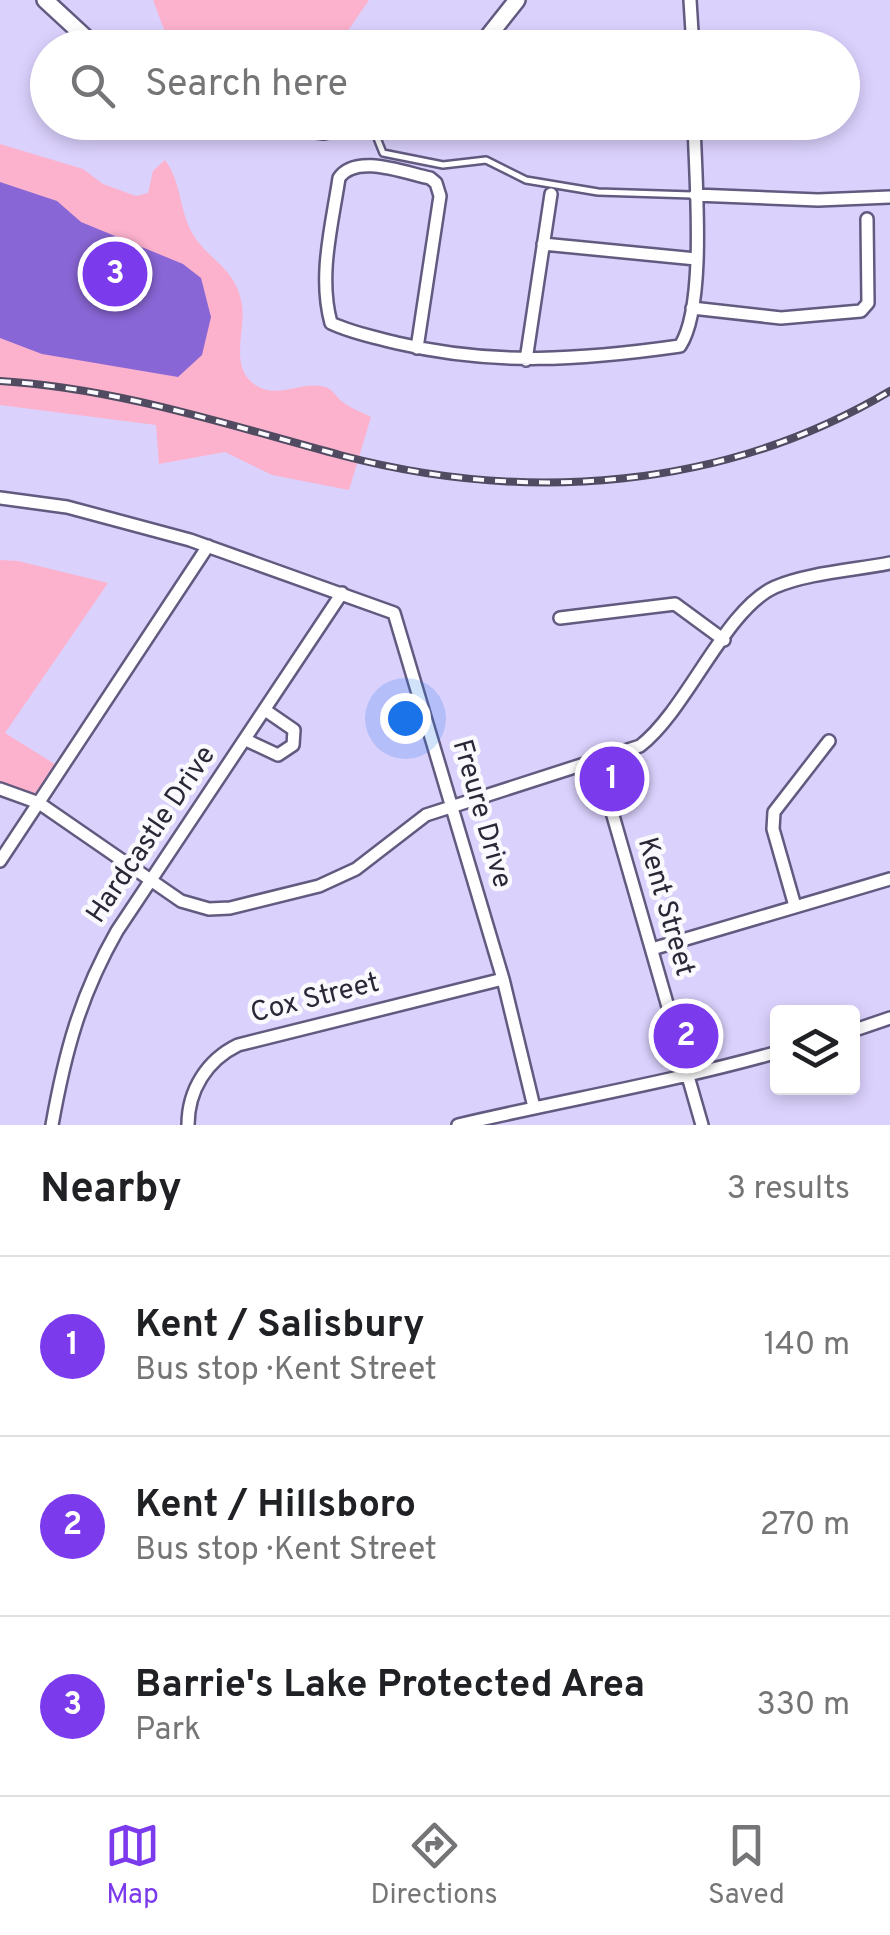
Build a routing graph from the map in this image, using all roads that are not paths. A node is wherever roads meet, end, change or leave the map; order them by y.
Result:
1 (45, 0) edge
2 (516, 0) edge
3 (690, 0) edge
4 (78, 30) edge
5 (493, 30) edge
6 (692, 30) edge
7 (378, 140) edge
8 (694, 140) edge
9 (550, 194) dead end
10 (695, 194) junction
11 (890, 197) edge
12 (866, 219) dead end
13 (543, 244) junction
14 (696, 259) junction
15 (692, 308) junction
16 (417, 348) junction
17 (526, 360) junction
18 (0, 498) edge
19 (208, 546) junction
20 (890, 564) edge
21 (342, 593) junction
22 (560, 618) dead end
23 (724, 640) junction
24 (265, 710) junction
25 (246, 740) junction
26 (829, 741) dead end
27 (597, 760) junction
28 (0, 788) edge
29 (39, 804) junction
30 (452, 805) junction
31 (0, 861) edge
32 (890, 879) edge
33 (152, 880) junction
34 (794, 906) junction
35 (652, 949) junction
36 (503, 980) junction
37 (890, 1018) edge
38 (860, 1028) edge
39 (770, 1054) edge
40 (688, 1076) junction
41 (534, 1107) junction
42 (52, 1125) edge
43 (188, 1125) edge
44 (459, 1125) edge
45 (702, 1125) edge

1 - 4 main road
2 - 5 main road
3 - 6 street
7 - 10 lane
8 - 10 street
9 - 13 street
10 - 11 street
10 - 14 street
12 - 15 street
13 - 14 street
13 - 17 street
14 - 15 street
15 - 17 street
16 - 16 street
16 - 17 street
18 - 19 street, Freure Drive
19 - 21 street, Freure Drive
19 - 29 street
20 - 23 street
21 - 24 street, Hardcastle Drive
21 - 30 street, Freure Drive
22 - 23 street
23 - 27 street
24 - 25 street, Hardcastle Drive
24 - 25 street
25 - 33 street, Hardcastle Drive
26 - 34 street
27 - 30 street
27 - 35 street, Kent Street
28 - 29 street
29 - 31 street
29 - 33 street
30 - 33 street
30 - 36 street, Freure Drive
32 - 34 street
33 - 42 street, Hardcastle Drive
34 - 35 street
35 - 40 street, Kent Street
36 - 41 street, Freure Drive
36 - 43 street, Cox Street
37 - 38 street
39 - 40 street
40 - 41 street
40 - 45 street, Kent Street
41 - 44 street

